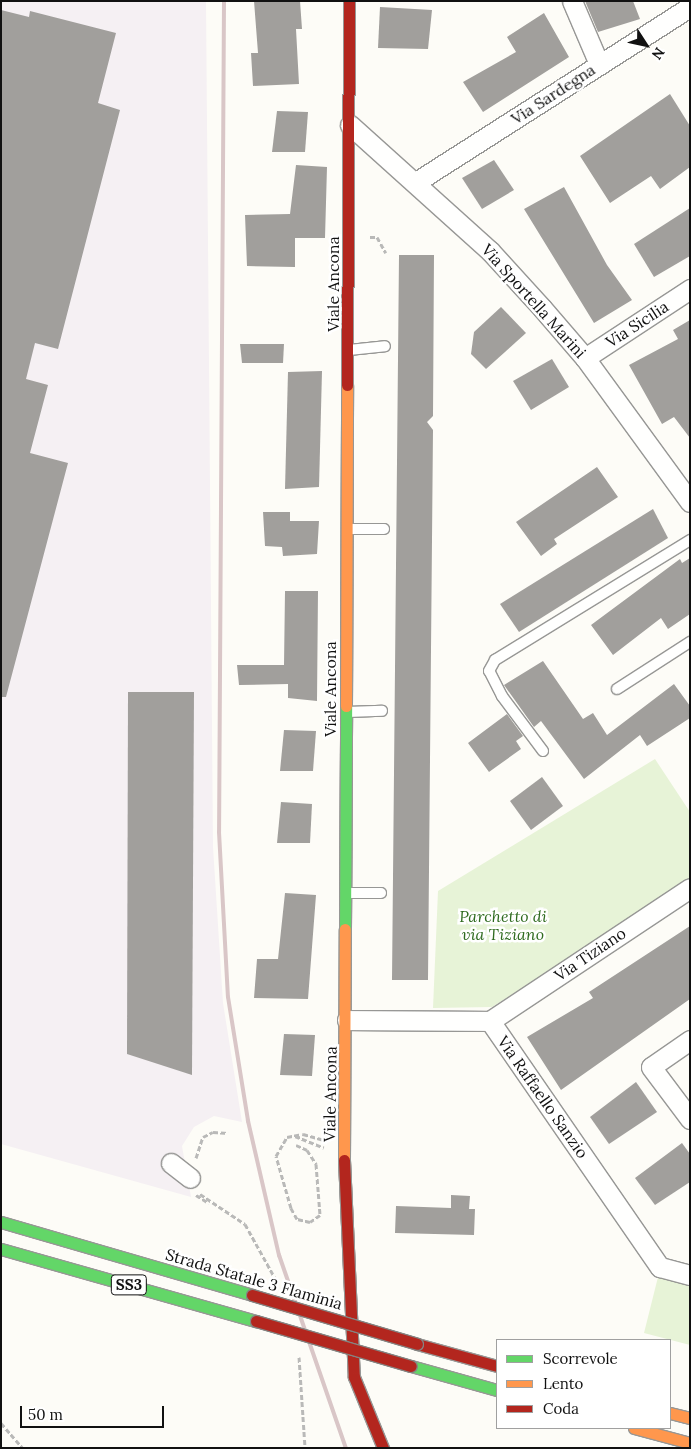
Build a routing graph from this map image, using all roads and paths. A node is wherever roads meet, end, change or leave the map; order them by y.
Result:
1 (349, 1) edge
2 (572, 1) edge
3 (690, 7) edge
4 (599, 64) junction
5 (350, 125) junction
6 (416, 182) junction
7 (377, 237) dead end
8 (386, 253) dead end
9 (690, 289) edge
10 (385, 346) dead end
11 (349, 350) junction
12 (585, 358) junction
13 (690, 502) edge
14 (346, 529) junction
15 (384, 529) dead end
16 (690, 540) edge
17 (690, 642) edge
18 (617, 689) dead end
19 (382, 711) dead end
20 (346, 712) junction
21 (543, 751) dead end
22 (690, 888) edge
23 (347, 893) junction
24 (382, 893) dead end
25 (347, 1020) junction
26 (490, 1020) junction
27 (690, 1040) edge
28 (690, 1119) edge
29 (293, 1136) junction
30 (324, 1140) dead end
31 (296, 1145) dead end
32 (324, 1149) dead end
33 (171, 1163) dead end
34 (190, 1178) dead end
35 (197, 1199) dead end
36 (211, 1204) dead end
37 (1, 1222) edge
38 (1, 1249) edge
39 (690, 1275) edge
40 (496, 1366) edge
41 (496, 1390) edge
42 (671, 1413) edge
43 (690, 1418) edge
44 (1, 1423) edge
45 (638, 1429) edge
46 (690, 1443) edge
47 (23, 1448) edge
48 (383, 1448) edge

1 - 5 main road, Viale Ancona
2 - 4 street
3 - 4 street, Via Sardegna
4 - 6 street, Via Sardegna
5 - 6 street, Via Sportella Marini
5 - 11 main road, Viale Ancona
6 - 12 street, Via Sportella Marini
7 - 8 path
9 - 12 street, Via Sicilia
10 - 11 lane
11 - 14 main road, Viale Ancona
12 - 13 street, Via Sportella Marini
14 - 15 lane
14 - 20 main road, Viale Ancona
16 - 21 lane
17 - 18 lane
19 - 20 lane
20 - 23 main road, Viale Ancona
22 - 26 street, Via Tiziano
23 - 24 lane
23 - 25 main road, Viale Ancona
25 - 26 street, Via Raffaello Sanzio
25 - 48 main road, Viale Ancona
26 - 39 street, Via Raffaello Sanzio
27 - 28 street
29 - 30 path
29 - 31 path
29 - 32 path
33 - 34 street
35 - 36 path
37 - 40 main road, Strada Statale 3 Flaminia / SS3, bridge
38 - 41 main road, SS3, bridge
42 - 43 main road
44 - 47 path
45 - 46 main road

